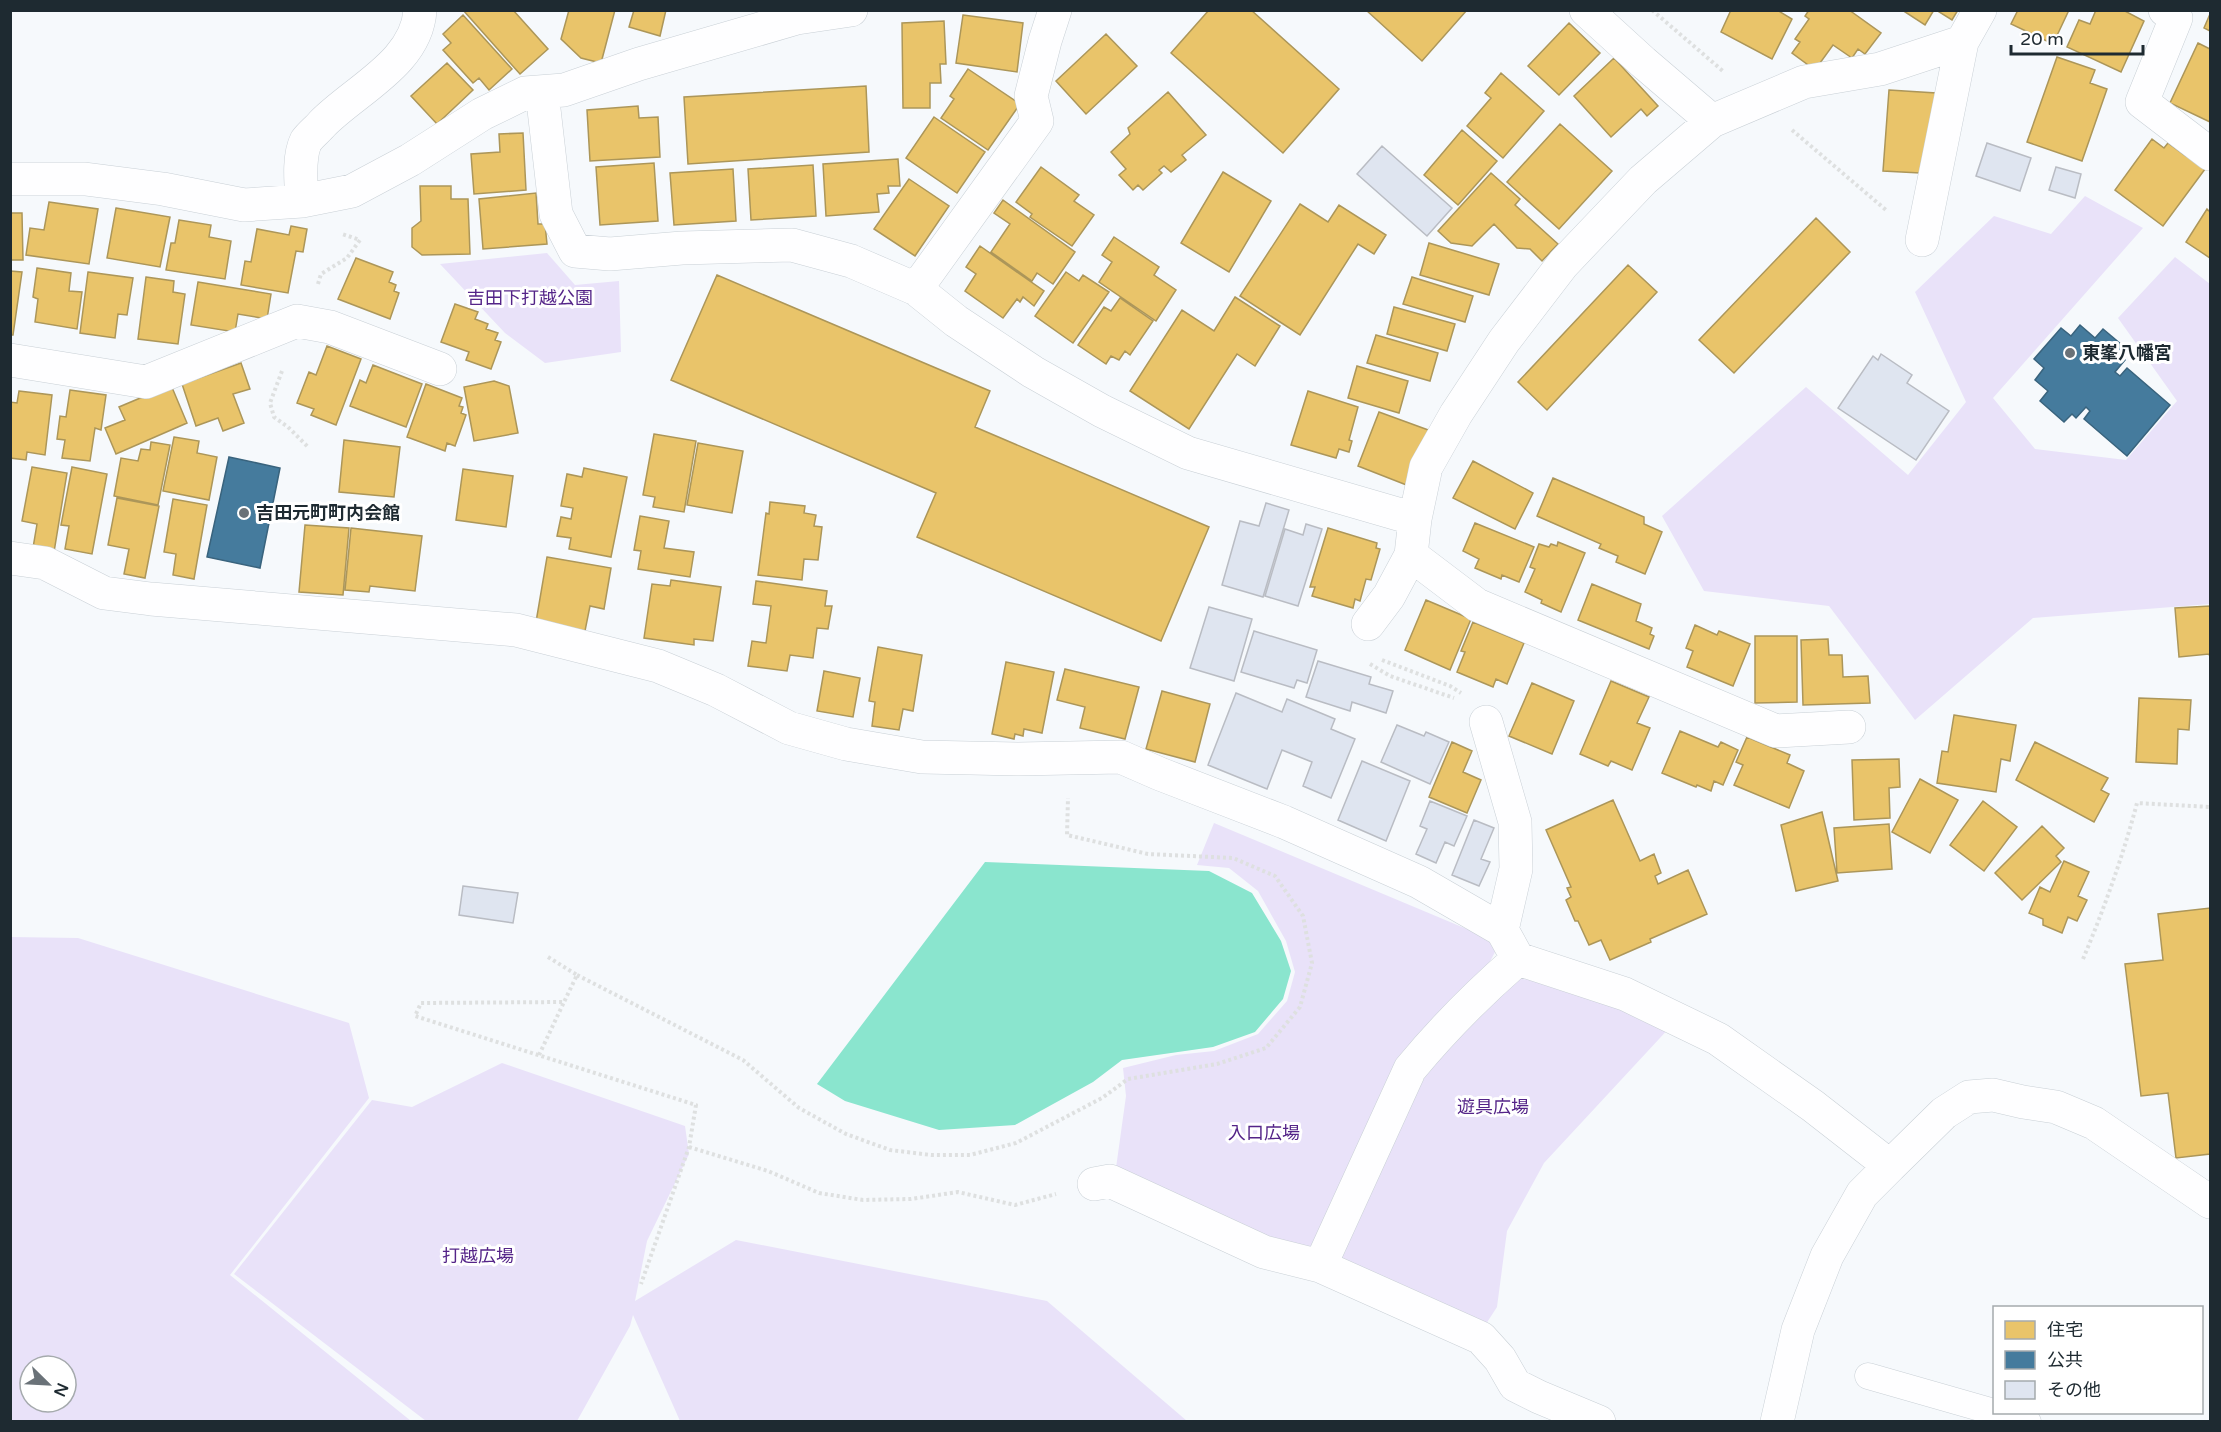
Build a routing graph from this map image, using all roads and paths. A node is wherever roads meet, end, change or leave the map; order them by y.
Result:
1 (420, 10) edge
2 (851, 10) edge
3 (1055, 10) edge
4 (1586, 10) edge
5 (1980, 10) edge
6 (2165, 10) edge
7 (1962, 42) junction
8 (542, 92) junction
9 (1712, 121) junction
10 (2211, 154) edge
11 (10, 179) edge
12 (302, 201) junction
13 (1922, 240) dead end
14 (321, 274) dead end
15 (916, 289) junction
16 (10, 360) edge
17 (440, 369) dead end
18 (282, 370) dead end
19 (309, 448) dead end
20 (1415, 519) junction
21 (1411, 555) junction
22 (10, 558) edge
23 (1368, 624) junction
24 (1486, 722) junction
25 (1850, 727) dead end
26 (1068, 758) junction
27 (2211, 807) edge
28 (1502, 930) junction
29 (548, 957) dead end
30 (1518, 959) junction
31 (2083, 959) dead end
32 (577, 975) junction
33 (564, 1002) junction
34 (539, 1055) junction
35 (689, 1147) junction
36 (1890, 1166) junction
37 (1094, 1184) joint
38 (2211, 1202) edge
39 (1320, 1266) junction
40 (641, 1284) dead end
41 (1868, 1376) dead end
42 (1993, 1411) edge
43 (2002, 1414) edge
44 (1599, 1422) edge
45 (1777, 1422) edge
46 (2028, 1422) edge

1 - 12 street
2 - 8 street
3 - 15 street
4 - 9 street
5 - 7 street
6 - 10 street
7 - 9 street
7 - 13 street
8 - 12 street
8 - 15 street
9 - 20 street
11 - 12 street
12 - 14 path
15 - 20 street
16 - 17 street
18 - 19 path
20 - 21 street
21 - 23 street
21 - 25 street
22 - 26 street
23 - 24 path
23 - 24 path
24 - 28 street
26 - 28 street
26 - 32 path
27 - 31 path
28 - 30 street
29 - 32 path
30 - 36 street
30 - 39 street
32 - 33 path
33 - 34 path
33 - 34 path
34 - 35 path
35 - 37 path
35 - 40 path
36 - 38 street
36 - 45 street
37 - 39 street
39 - 44 street
41 - 42 lane
43 - 46 lane

